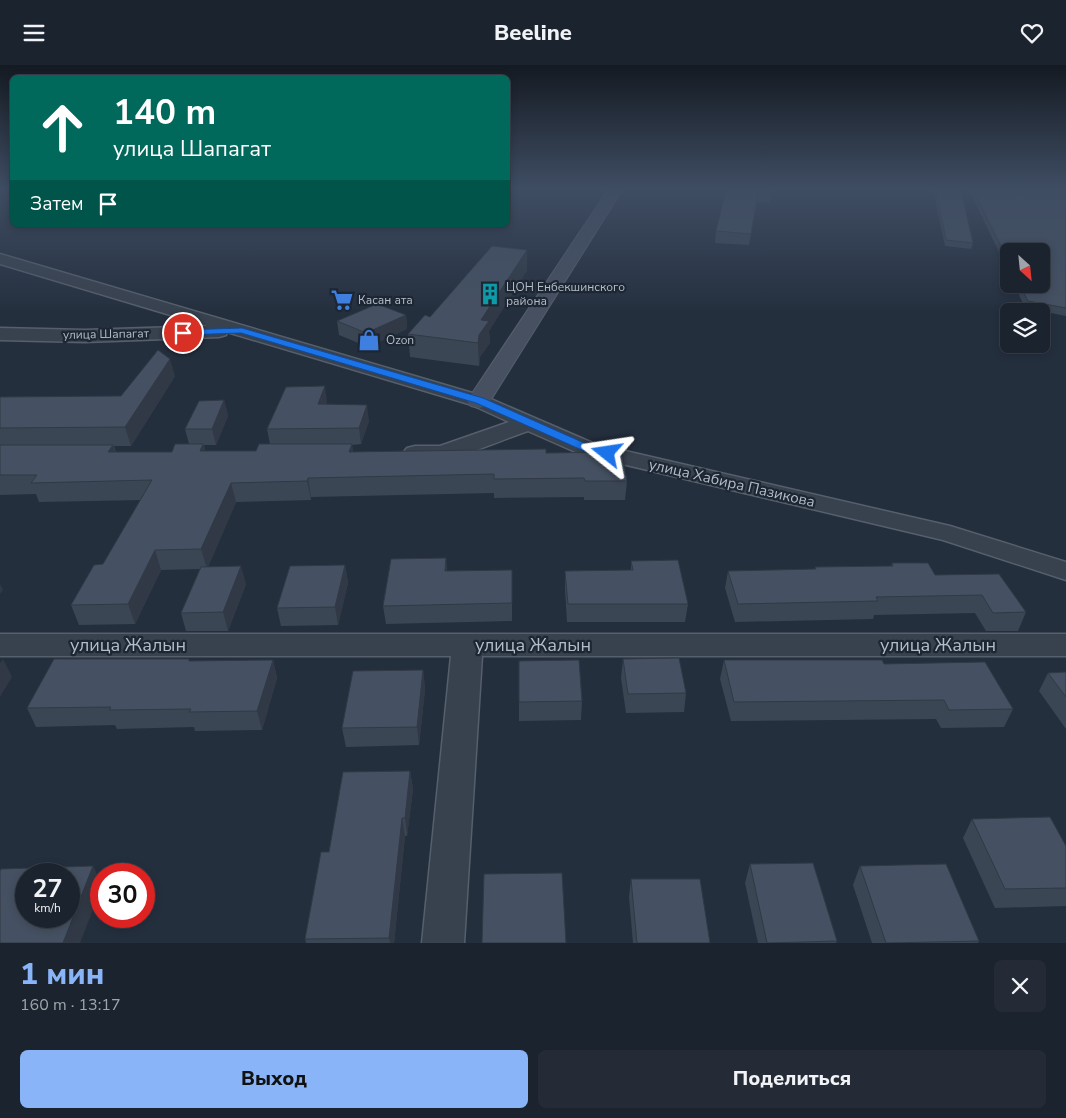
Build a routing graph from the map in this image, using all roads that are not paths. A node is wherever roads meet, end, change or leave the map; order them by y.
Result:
1 (588, 231) edge
2 (0, 259) edge
3 (242, 331) junction
4 (0, 334) edge
5 (479, 401) junction
6 (529, 423) junction
7 (393, 453) edge
8 (1066, 571) edge
9 (0, 645) edge
10 (467, 645) junction
11 (1066, 645) edge
12 (443, 943) edge

1 - 5 street
2 - 3 street, улица Хабира Пазикова
3 - 4 street, улица Шапагат
3 - 5 street, улица Хабира Пазикова
5 - 6 street, улица Хабира Пазикова
6 - 7 street
6 - 8 street, улица Хабира Пазикова
9 - 10 street, улица Жалын
10 - 11 street, улица Жалын
10 - 12 street

